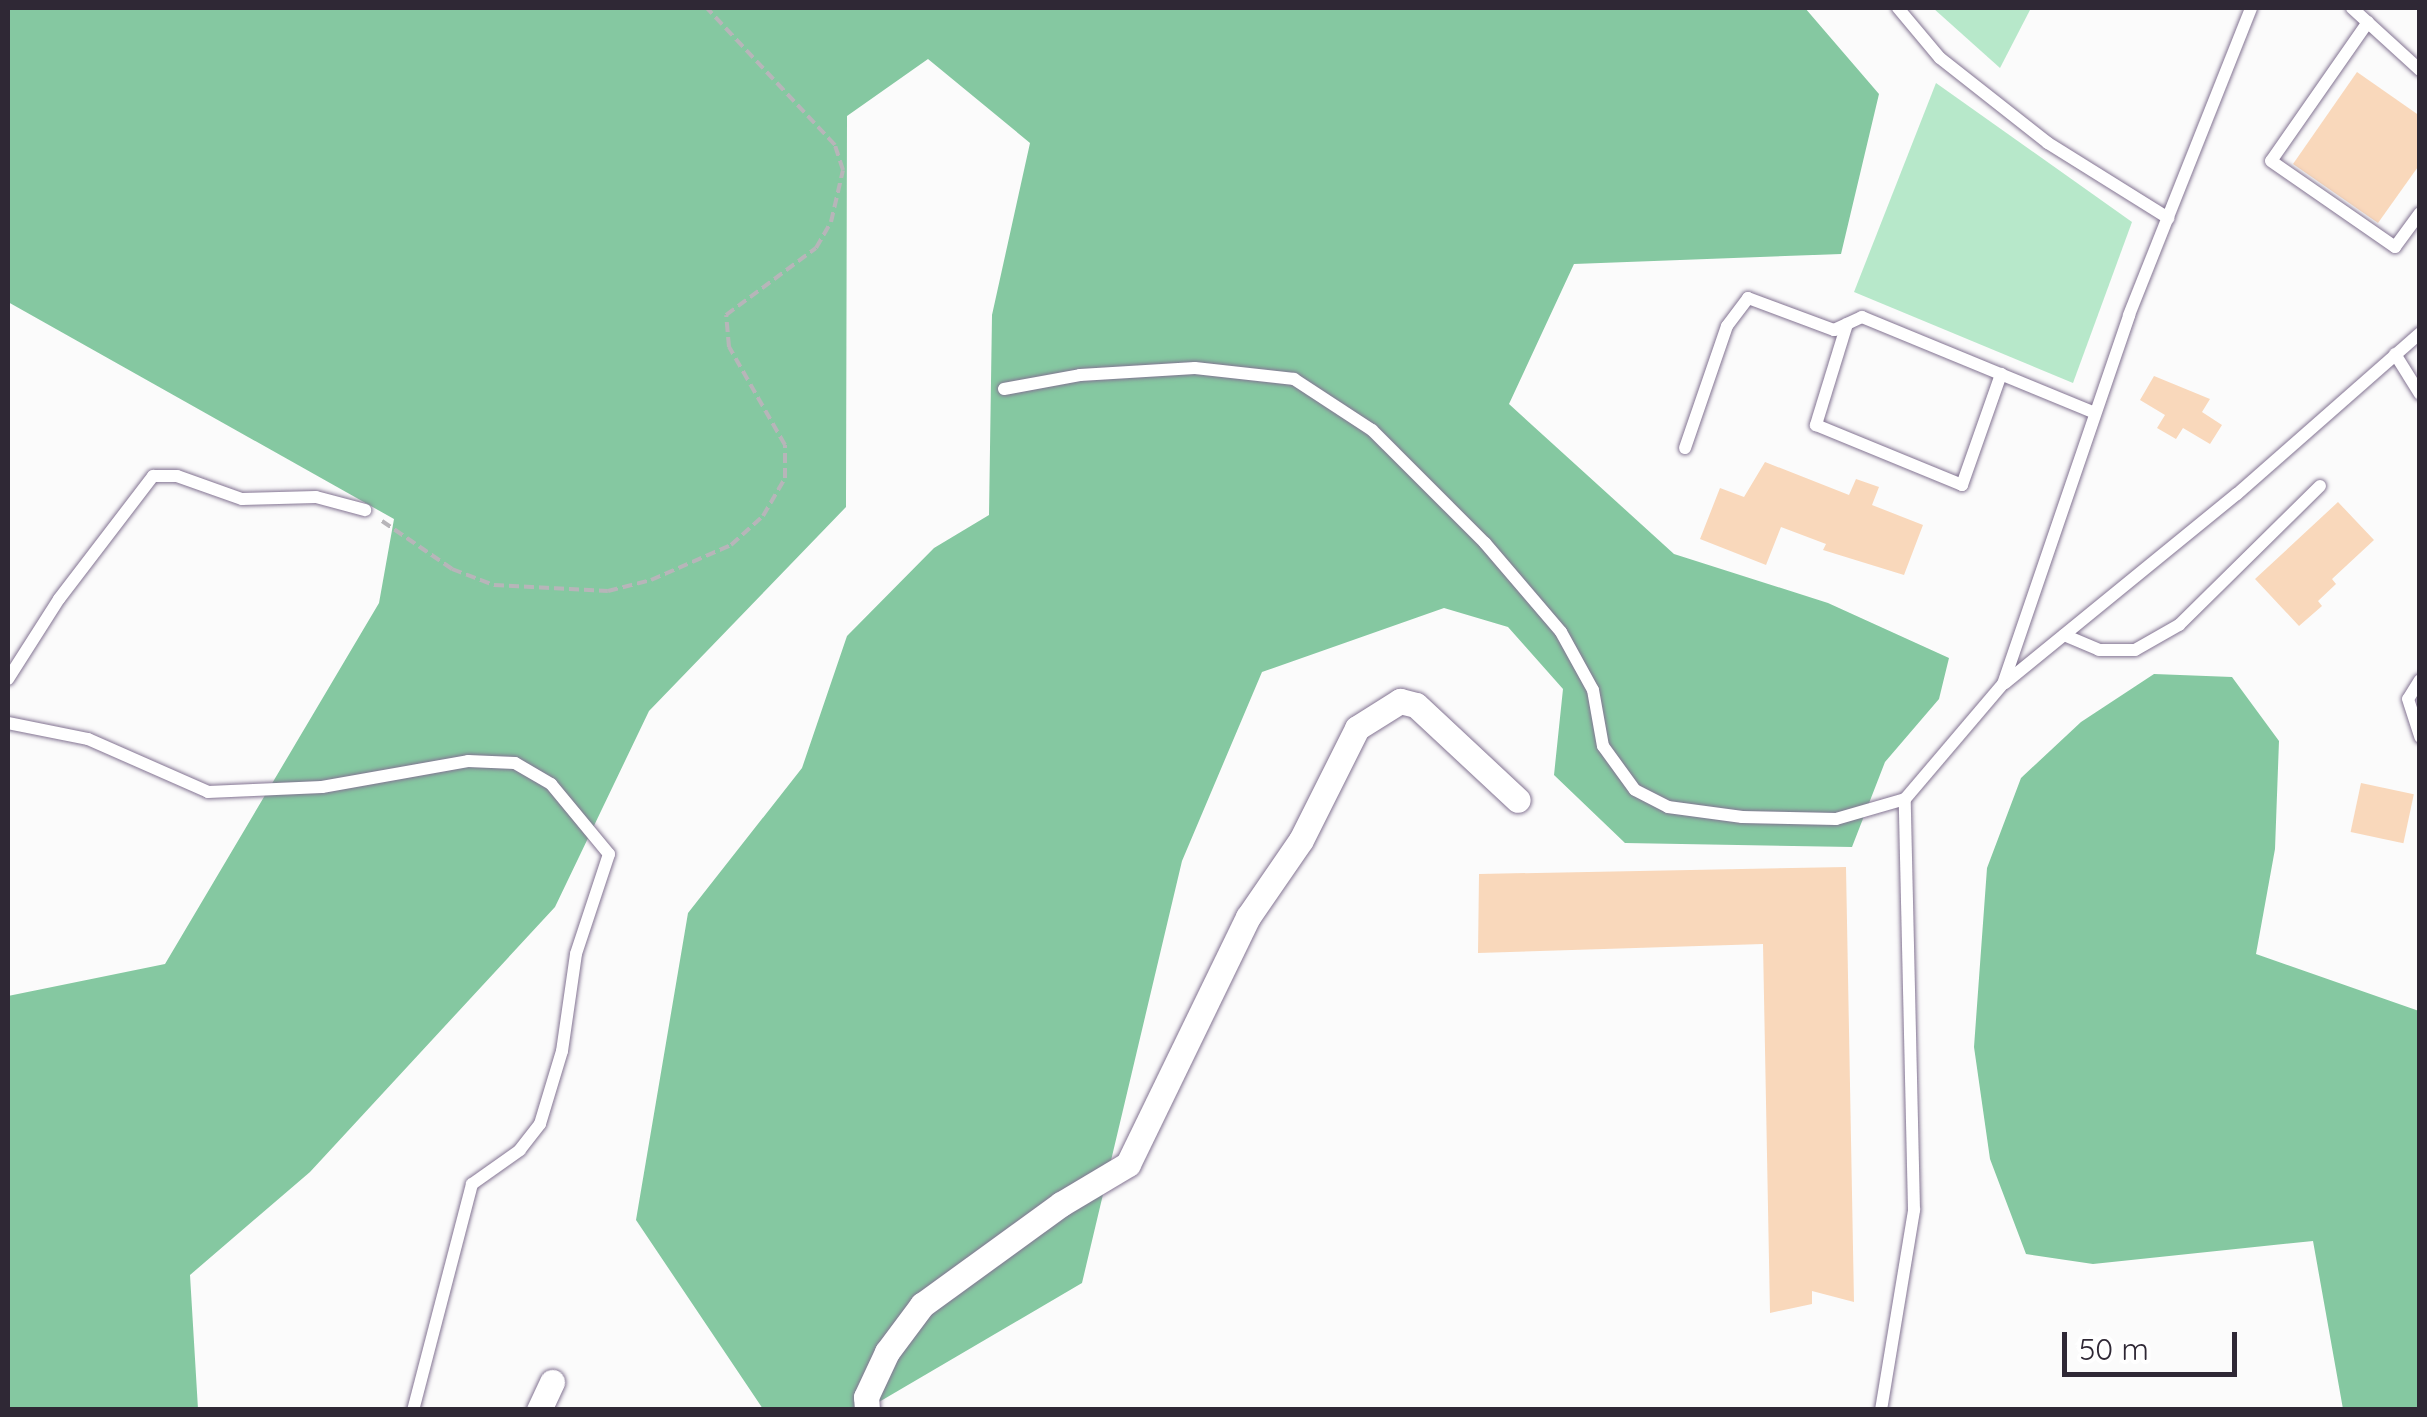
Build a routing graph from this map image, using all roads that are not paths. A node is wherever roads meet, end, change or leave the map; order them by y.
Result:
1 (1898, 8) edge
2 (2251, 8) edge
3 (2352, 8) edge
4 (2368, 22) junction
5 (2420, 70) edge
6 (2420, 213) edge
7 (2168, 218) junction
8 (1847, 324) junction
9 (2420, 333) edge
10 (2395, 354) junction
11 (2001, 374) junction
12 (1004, 389) dead end
13 (2420, 394) edge
14 (2096, 413) junction
15 (1685, 448) dead end
16 (2320, 486) dead end
17 (365, 510) road end
18 (2064, 635) junction
19 (8, 679) edge
20 (2420, 680) edge
21 (2003, 684) junction
22 (8, 723) edge
23 (2420, 737) edge
24 (1905, 799) junction
25 (1518, 800) dead end
26 (552, 1382) dead end
27 (413, 1410) edge
28 (539, 1410) edge
29 (867, 1410) edge
30 (1882, 1410) edge

1 - 7 lane
2 - 7 lane
3 - 4 lane
4 - 5 lane
4 - 6 lane
7 - 14 lane
8 - 11 lane
8 - 11 lane
8 - 15 lane
9 - 10 lane
10 - 13 lane
10 - 18 lane
11 - 14 lane
12 - 24 lane
14 - 21 lane
16 - 18 lane
17 - 19 lane
18 - 21 lane
20 - 23 lane
21 - 24 lane
22 - 27 lane
24 - 30 lane
25 - 29 street
26 - 28 street

